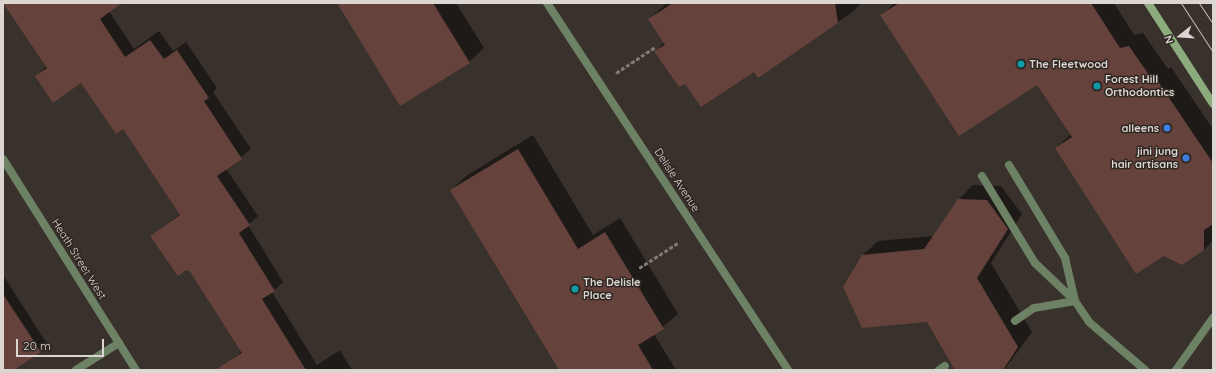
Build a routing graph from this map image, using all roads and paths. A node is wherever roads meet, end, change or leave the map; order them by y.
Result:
1 (547, 3) edge
2 (1148, 3) edge
3 (655, 47) dead end
4 (616, 73) dead end
5 (1213, 104) edge
6 (3, 159) edge
7 (1009, 165) dead end
8 (982, 176) dead end
9 (678, 243) dead end
10 (639, 268) dead end
11 (1075, 301) junction
12 (1213, 318) edge
13 (1015, 321) dead end
14 (119, 343) junction
15 (76, 370) edge
16 (136, 370) edge
17 (788, 370) edge
18 (1144, 370) edge
19 (1176, 370) edge

1 - 17 street, Delisle Avenue
2 - 5 main road
3 - 4 path
6 - 14 street, Heath Street West
7 - 11 street
8 - 11 street
9 - 10 path
11 - 13 street
11 - 18 street
12 - 19 street
14 - 15 street
14 - 16 street, Heath Street West

